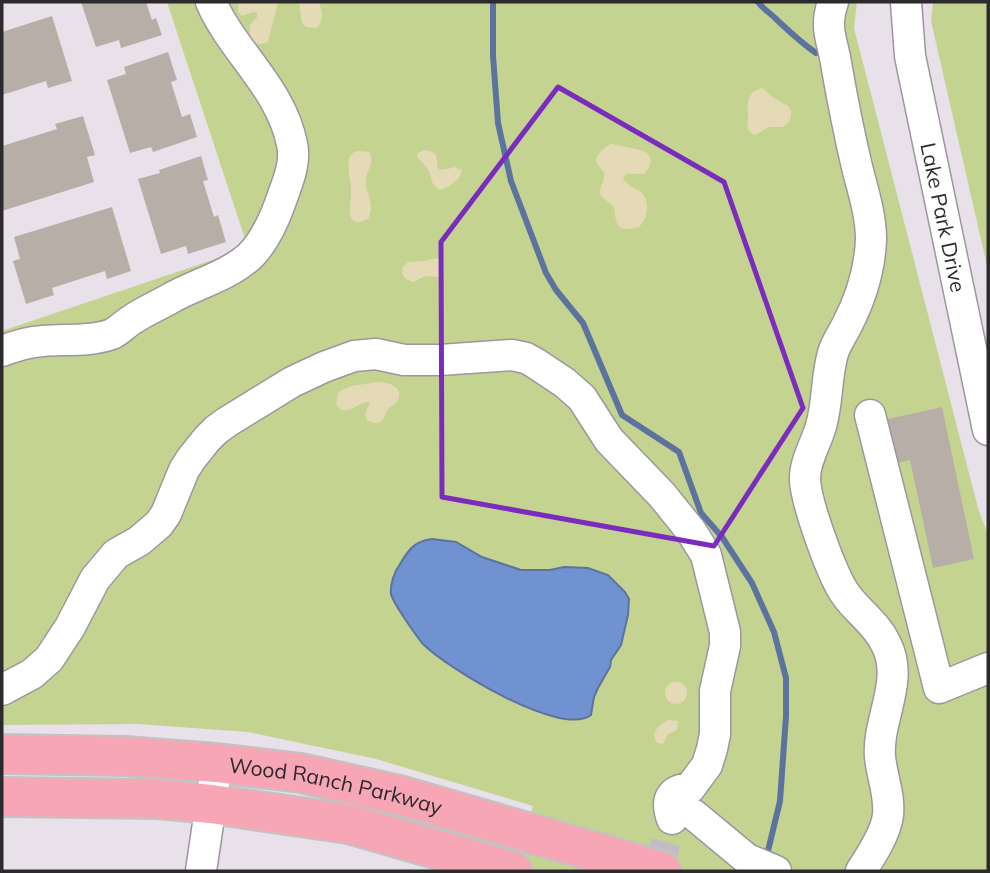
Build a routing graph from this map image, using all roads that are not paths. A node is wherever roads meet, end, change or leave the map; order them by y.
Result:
1 (211, 2) edge
2 (833, 2) edge
3 (906, 2) edge
4 (2, 351) edge
5 (870, 415) dead end
6 (988, 430) edge
7 (988, 668) edge
8 (2, 690) edge
9 (2, 754) edge
10 (217, 763) junction
11 (2, 797) edge
12 (211, 804) junction
13 (201, 871) edge
14 (512, 871) edge
15 (661, 871) edge
16 (776, 871) edge
17 (861, 871) edge

1 - 4 street
2 - 17 street
3 - 6 street, Lake Park Drive
5 - 7 street
8 - 16 street
9 - 10 main road, Wood Ranch Parkway
10 - 12 street
10 - 15 main road, Wood Ranch Parkway
11 - 12 main road, Wood Ranch Parkway
12 - 13 street
12 - 14 main road, Wood Ranch Parkway

